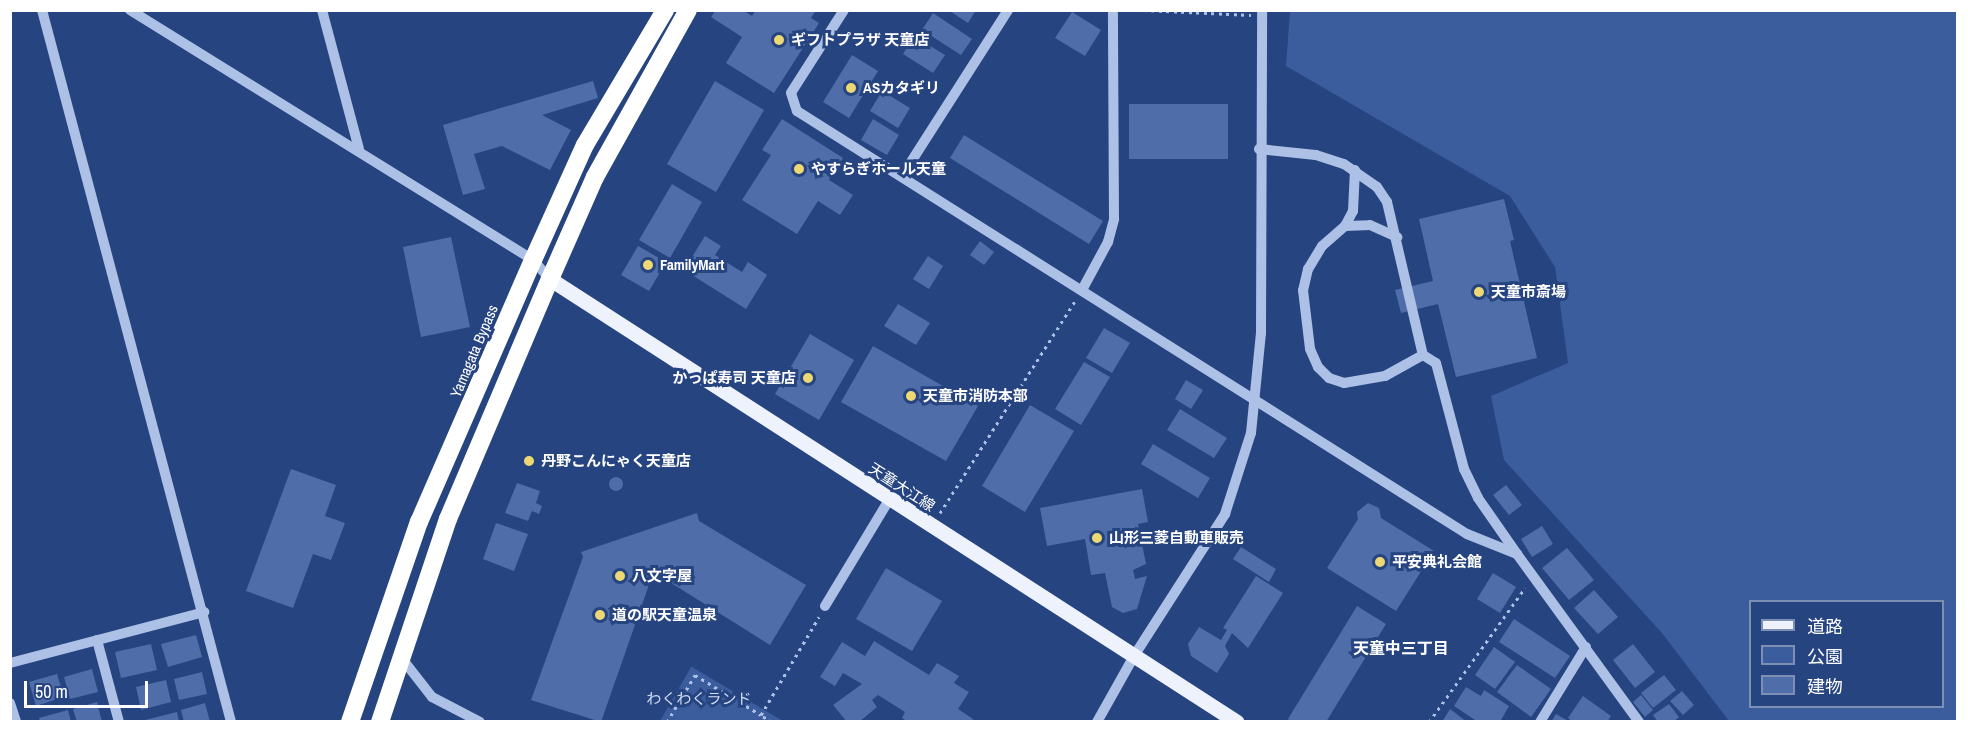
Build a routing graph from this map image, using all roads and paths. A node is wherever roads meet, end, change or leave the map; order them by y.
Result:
1 (42, 10) edge
2 (130, 10) edge
3 (322, 10) edge
4 (666, 10) edge
5 (688, 10) edge
6 (844, 10) edge
7 (1008, 10) edge
8 (1113, 10) edge
9 (1144, 10) edge
10 (1262, 13) edge
11 (360, 149) junction
12 (1259, 149) junction
13 (1355, 170) junction
14 (902, 176) junction
15 (1345, 226) junction
16 (1397, 237) junction
17 (533, 260) junction
18 (550, 279) junction
19 (1082, 290) junction
20 (1423, 355) junction
21 (1257, 399) junction
22 (889, 500) junction
23 (931, 528) junction
24 (1517, 554) junction
25 (1534, 574) junction
26 (825, 606) joint
27 (204, 612) junction
28 (97, 640) junction
29 (1586, 647) junction
30 (400, 656) junction
31 (1134, 656) junction
32 (10, 663) edge
33 (10, 703) edge
34 (761, 715) junction
35 (16, 722) edge
36 (119, 722) edge
37 (231, 722) edge
38 (350, 722) edge
39 (380, 722) edge
40 (480, 722) edge
41 (667, 722) edge
42 (772, 722) edge
43 (1097, 722) edge
44 (1237, 722) edge
45 (1429, 722) edge
46 (1540, 722) edge
47 (1639, 722) edge

1 - 27 street
2 - 11 street
3 - 11 street
4 - 17 highway, Yamagata Bypass
5 - 18 highway
6 - 14 street
7 - 14 street
8 - 19 street
9 - 10 path
10 - 12 street
11 - 17 street
12 - 13 street
12 - 21 street
13 - 15 street
13 - 16 street
14 - 19 street
15 - 16 street
15 - 20 street
16 - 20 street
17 - 18 street
17 - 38 highway, Yamagata Bypass
18 - 22 main road, 天童大江線
18 - 30 highway
19 - 21 street
19 - 23 path
20 - 24 street
21 - 24 street
21 - 31 street
22 - 23 main road, 天童大江線
22 - 26 street
23 - 31 main road, 天童大江線
24 - 25 street
25 - 29 street
25 - 45 path
26 - 34 path
27 - 28 street
27 - 37 street
28 - 32 street
28 - 36 street
29 - 46 street
29 - 47 street
30 - 39 highway
30 - 40 street
31 - 43 street
31 - 44 main road, 天童大江線
33 - 35 street
34 - 41 path
34 - 42 path

